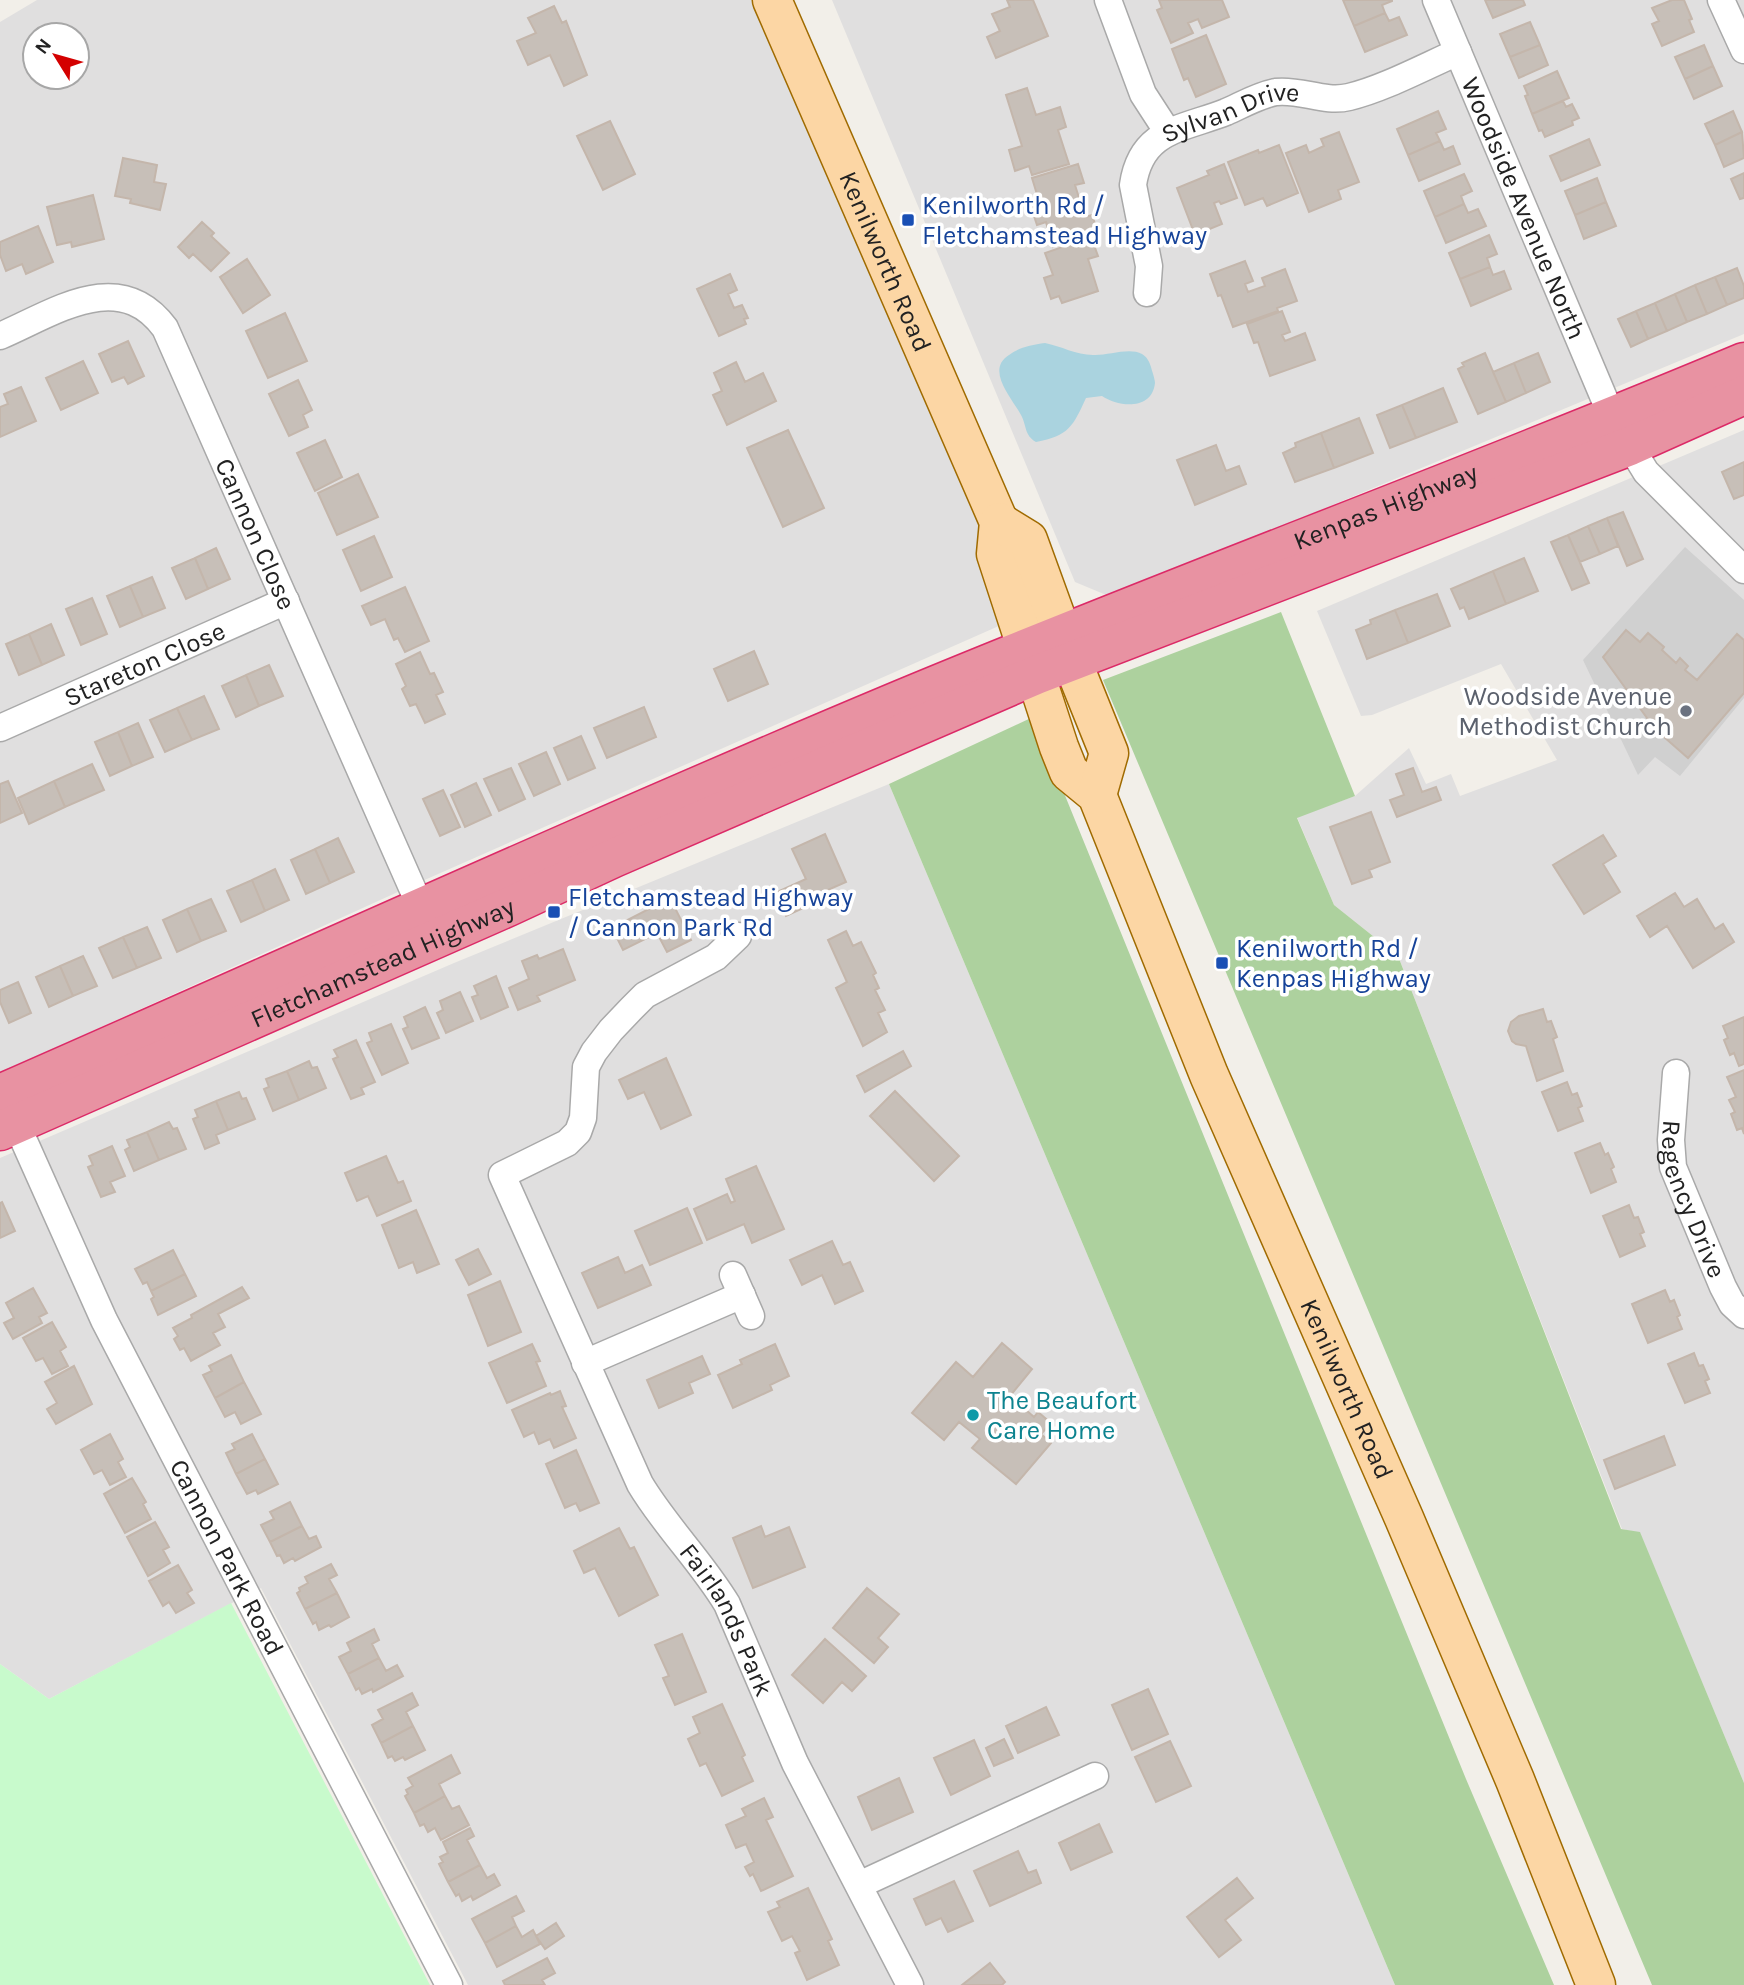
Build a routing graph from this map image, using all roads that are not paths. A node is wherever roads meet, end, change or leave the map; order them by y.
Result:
1 (772, 0) edge
2 (1108, 0) edge
3 (1436, 0) edge
4 (1721, 0) edge
5 (1744, 50) edge
6 (1458, 52) junction
7 (1167, 131) junction
8 (1147, 293) dead end
9 (0, 337) edge
10 (1744, 362) edge
11 (1744, 395) edge
12 (1621, 432) junction
13 (999, 522) junction
14 (1744, 570) edge
15 (286, 601) junction
16 (1067, 647) junction
17 (1031, 661) junction
18 (0, 728) edge
19 (1097, 795) junction
20 (421, 908) junction
21 (738, 936) dead end
22 (1676, 1073) dead end
23 (5, 1116) edge
24 (742, 1295) dead end
25 (1744, 1315) edge
26 (585, 1363) junction
27 (1095, 1775) dead end
28 (859, 1885) junction
29 (908, 1984) edge
30 (449, 1985) edge
31 (1596, 1985) edge

1 - 13 main road, Kenilworth Road
2 - 7 street
3 - 6 street, Woodside Avenue North
4 - 5 street
6 - 7 street, Sylvan Drive
6 - 12 street, Woodside Avenue North
7 - 8 street, Sylvan Drive
9 - 15 street, Cannon Close
10 - 12 highway, Kenpas Highway
11 - 12 highway, Kenpas Highway
12 - 14 street, Woodside Avenue North
12 - 16 highway, Kenpas Highway
13 - 16 main road
13 - 17 main road, Kenilworth Road
15 - 18 street, Stareton Close
15 - 20 street, Cannon Close
16 - 17 highway, Kenpas Highway
16 - 19 main road
17 - 19 main road, Kenilworth Road
17 - 20 highway, Fletchamstead Highway
17 - 23 highway, Fletchamstead Highway
19 - 31 main road, Kenilworth Road
20 - 23 highway, Fletchamstead Highway
21 - 26 street, Fairlands Park
22 - 25 street, Regency Drive
23 - 30 street, Cannon Park Road
24 - 26 street
26 - 28 street, Fairlands Park
27 - 28 street
28 - 29 street, Fairlands Park

